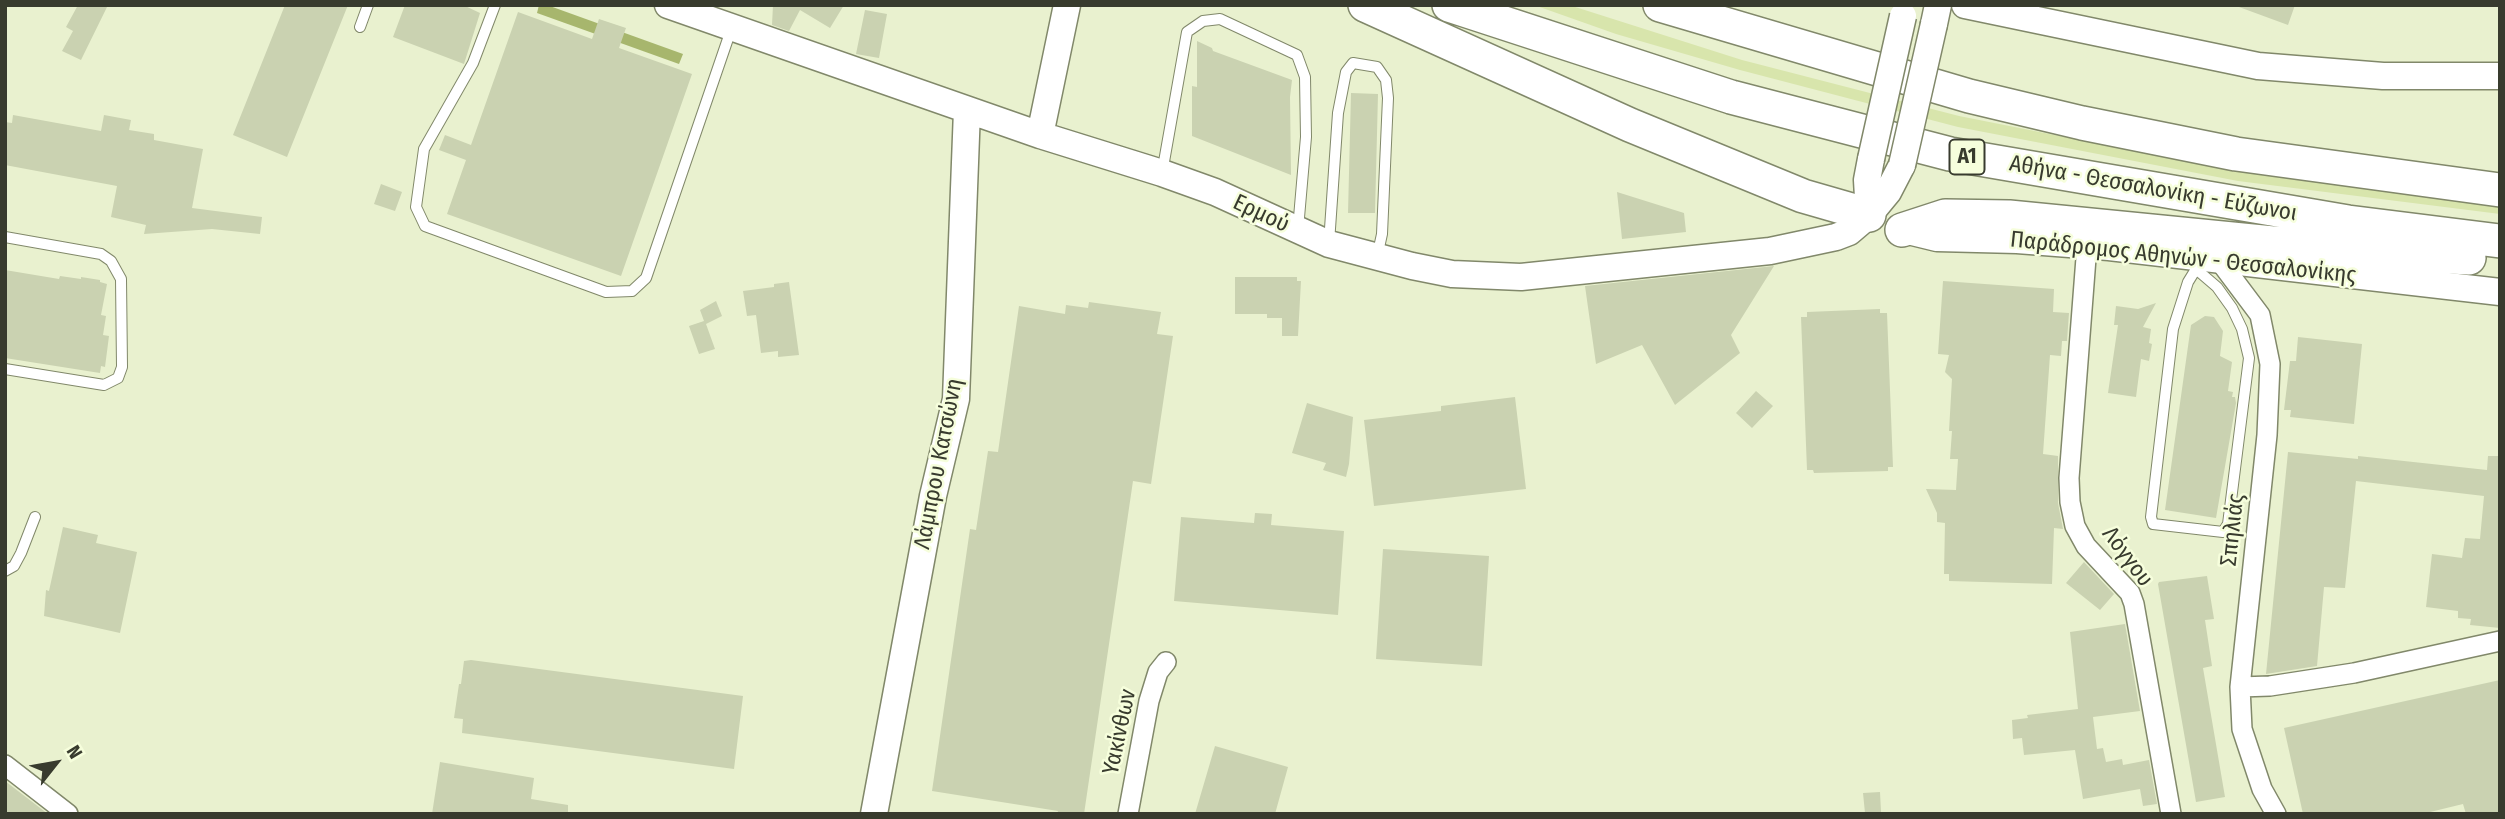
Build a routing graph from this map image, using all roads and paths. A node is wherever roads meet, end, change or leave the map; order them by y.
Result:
1 (368, 5) edge
2 (495, 5) edge
3 (668, 5) edge
4 (1067, 5) edge
5 (1365, 5) edge
6 (1449, 5) edge
7 (1660, 5) edge
8 (1965, 5) edge
9 (1988, 8) edge
10 (1904, 10) edge
11 (1936, 14) edge
12 (359, 27) dead end
13 (732, 27) junction
14 (2500, 76) edge
15 (967, 110) junction
16 (1040, 135) junction
17 (1162, 173) junction
18 (2500, 190) edge
19 (1869, 215) junction
20 (1902, 230) junction
21 (1298, 231) junction
22 (5, 237) edge
23 (2500, 242) edge
24 (1329, 244) junction
25 (2087, 245) junction
26 (1377, 257) junction
27 (2500, 260) edge
28 (2206, 261) junction
29 (2500, 292) edge
30 (5, 369) edge
31 (35, 517) dead end
32 (5, 571) edge
33 (2500, 641) edge
34 (1166, 662) dead end
35 (2240, 687) junction
36 (5, 765) edge
37 (68, 814) edge
38 (874, 814) edge
39 (1128, 814) edge
40 (2171, 814) edge
41 (2276, 814) edge

1 - 12 lane
2 - 13 lane
3 - 13 street, Ερμού
4 - 16 street
5 - 19 highway
6 - 23 highway, Αθήνα - Θεσσαλονίκη - Εύζωνοι / Α1
7 - 18 highway
8 - 9 street
9 - 14 street
10 - 19 street, bridge
11 - 19 street, Ερμού, bridge
13 - 15 street, Ερμού
15 - 16 street, Ερμού
15 - 38 street, Λάμπρου Κατσώνη
16 - 17 street, Ερμού
17 - 21 street, Ερμού
17 - 21 lane
19 - 20 street, Παράδρομος Αθηνών - Θεσσαλονίκης
19 - 26 street, Ερμού
20 - 25 street, Παράδρομος Αθηνών - Θεσσαλονίκης
20 - 27 highway
21 - 24 street, Ερμού
22 - 30 lane
24 - 26 street, Ερμού
24 - 26 lane
25 - 28 street, Παράδρομος Αθηνών - Θεσσαλονίκης
25 - 40 street, Λόγγου
28 - 28 lane
28 - 29 street, Παράδρομος Αθηνών - Θεσσαλονίκης
28 - 35 street, Σπηλιάς
31 - 32 lane
33 - 35 street
34 - 39 street, Υακίνθων
35 - 41 street, Σπηλιάς
36 - 37 street

